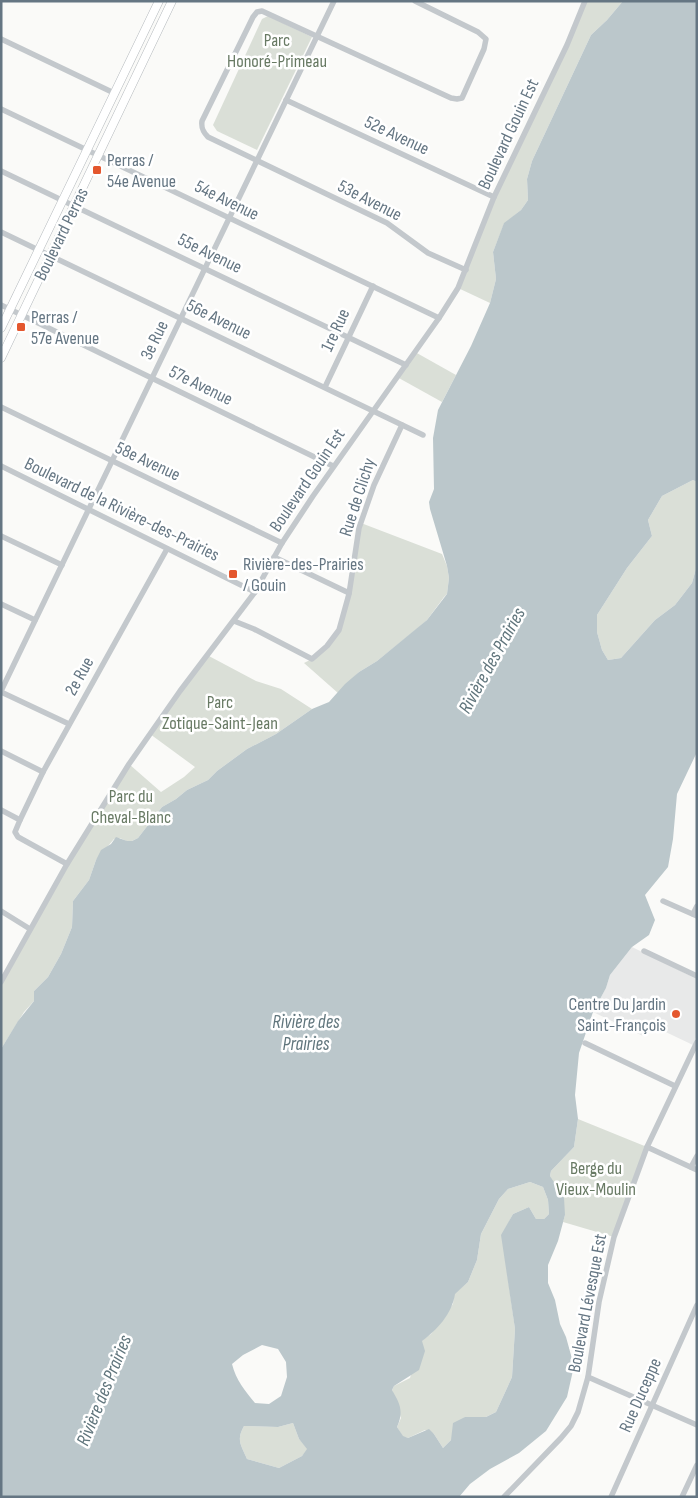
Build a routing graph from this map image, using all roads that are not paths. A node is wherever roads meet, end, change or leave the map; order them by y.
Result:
1 (159, 1) edge
2 (172, 1) edge
3 (334, 1) edge
4 (415, 1) edge
5 (584, 1) edge
6 (318, 35) junction
7 (1, 39) edge
8 (114, 94) junction
9 (286, 100) junction
10 (1, 109) edge
11 (87, 149) junction
12 (99, 155) junction
13 (257, 161) junction
14 (1, 171) edge
15 (494, 197) junction
16 (63, 200) junction
17 (75, 206) junction
18 (228, 218) junction
19 (1, 232) edge
20 (38, 250) junction
21 (51, 256) junction
22 (205, 267) junction
23 (466, 270) junction
24 (372, 286) junction
25 (1, 306) edge
26 (10, 310) junction
27 (22, 315) junction
28 (181, 318) junction
29 (439, 318) junction
30 (1, 328) edge
31 (349, 337) junction
32 (1, 358) edge
33 (406, 365) junction
34 (152, 378) junction
35 (325, 387) junction
36 (1, 408) edge
37 (373, 411) junction
38 (402, 425) junction
39 (423, 435) dead end
40 (112, 460) junction
41 (1, 466) edge
42 (333, 466) junction
43 (89, 510) junction
44 (1, 536) edge
45 (282, 543) junction
46 (167, 549) junction
47 (274, 557) junction
48 (62, 565) junction
49 (255, 592) junction
50 (349, 593) junction
51 (1, 604) edge
52 (34, 620) junction
53 (234, 621) junction
54 (1, 692) edge
55 (69, 724) junction
56 (1, 751) edge
57 (43, 772) junction
58 (1, 810) edge
59 (20, 820) junction
60 (67, 864) junction
61 (662, 901) dead end
62 (697, 906) edge
63 (1, 911) edge
64 (695, 915) edge
65 (30, 929) junction
66 (644, 951) dead end
67 (697, 976) edge
68 (1, 982) edge
69 (697, 1042) edge
70 (586, 1044) dead end
71 (675, 1086) junction
72 (647, 1147) junction
73 (697, 1156) edge
74 (694, 1169) edge
75 (697, 1305) edge
76 (588, 1377) junction
77 (652, 1406) junction
78 (697, 1425) edge
79 (697, 1465) edge
80 (504, 1497) edge
81 (611, 1497) edge
82 (682, 1497) edge

1 - 8 main road, Boulevard Perras
2 - 12 main road, Boulevard Perras
3 - 6 street, 3e Rue
4 - 6 street
5 - 15 street, Boulevard Gouin Est
6 - 9 street, 3e Rue
6 - 13 street, 53e Avenue
7 - 8 street
8 - 11 main road, Boulevard Perras
9 - 13 street, 3e Rue
9 - 15 street, 52e Avenue
10 - 11 street, 54e Avenue
11 - 12 street, 54e Avenue
11 - 16 main road, Boulevard Perras
12 - 17 main road, Boulevard Perras
12 - 18 street, 54e Avenue
13 - 18 street, 3e Rue
13 - 23 street, 53e Avenue
14 - 16 street, 55e Avenue
15 - 23 street, Boulevard Gouin Est
16 - 17 street, 55e Avenue
16 - 20 main road, Boulevard Perras
17 - 21 main road, Boulevard Perras
17 - 22 street, 55e Avenue
18 - 22 street, 3e Rue
18 - 24 street, 54e Avenue
19 - 20 street, 56e Avenue
20 - 21 street, 56e Avenue
20 - 26 main road, Boulevard Perras
21 - 27 main road, Boulevard Perras
21 - 28 street, 56e Avenue
22 - 28 street, 3e Rue
22 - 31 street, 55e Avenue
23 - 29 street, Boulevard Gouin Est
24 - 29 street, 54e Avenue
24 - 31 street, 1re Rue
25 - 26 street, 57e Avenue
26 - 27 street, 57e Avenue
26 - 30 main road, Boulevard Perras
27 - 32 main road, Boulevard Perras
27 - 34 street, 57e Avenue
28 - 34 street, 3e Rue
28 - 35 street, 56e Avenue
29 - 33 street, Boulevard Gouin Est
31 - 33 street, 55e Avenue
31 - 35 street, 1re Rue
33 - 37 street, Boulevard Gouin Est
34 - 40 street, 3e Rue
34 - 42 street, 57e Avenue
35 - 37 street, 56e Avenue
36 - 40 street, 58e Avenue
37 - 38 street, 56e Avenue
37 - 42 street, Boulevard Gouin Est
38 - 39 street, 56e Avenue
38 - 50 street, Rue de Clichy
40 - 43 street, 3e Rue
40 - 45 street, 58e Avenue
41 - 43 street, Boulevard de la Rivière-des-Prairies
42 - 45 street, Boulevard Gouin Est
43 - 46 street, Boulevard de la Rivière-des-Prairies
43 - 48 street, 3e Rue
44 - 48 street
45 - 47 street, Boulevard Gouin Est
46 - 49 street, Boulevard de la Rivière-des-Prairies
46 - 55 street, 2e Rue
47 - 49 street, Boulevard Gouin Est
47 - 50 street
48 - 52 street, 3e Rue
49 - 53 street, Boulevard Gouin Est
50 - 53 street, Rue de Clichy
51 - 52 street
52 - 54 street, 3e Rue
53 - 60 street, Boulevard Gouin Est
54 - 55 street
55 - 57 street, 2e Rue
56 - 57 street
57 - 59 street, 2e Rue
58 - 59 street
59 - 60 street
60 - 65 street, Boulevard Gouin Est
61 - 64 street
62 - 64 street
63 - 65 street
65 - 68 street, Boulevard Gouin Est
66 - 67 street
69 - 71 street, Boulevard Lévesque Est
70 - 71 street
71 - 72 street, Boulevard Lévesque Est
72 - 74 street
72 - 76 street, Boulevard Lévesque Est
73 - 74 street
75 - 77 street, Rue Duceppe
76 - 77 street
76 - 80 street, Boulevard Lévesque Est
77 - 78 street
77 - 81 street, Rue Duceppe
79 - 82 street

